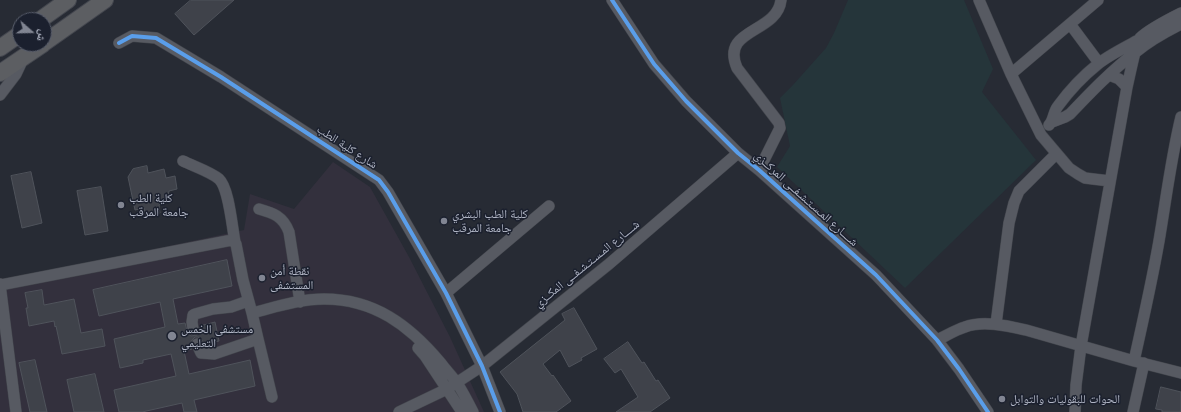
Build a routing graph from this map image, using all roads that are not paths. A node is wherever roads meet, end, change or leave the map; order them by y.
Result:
1 (68, 0) edge
2 (105, 0) edge
3 (612, 0) edge
4 (781, 0) edge
5 (979, 0) edge
6 (1098, 0) edge
7 (51, 12) edge
8 (1181, 13) edge
9 (1070, 24) junction
10 (1181, 24) edge
11 (52, 38) edge
12 (1140, 38) junction
13 (12, 40) edge
14 (120, 43) dead end
15 (0, 48) edge
16 (1136, 51) junction
17 (31, 52) edge
18 (24, 57) junction
19 (1099, 63) junction
20 (0, 73) edge
21 (1011, 74) junction
22 (1109, 75) junction
23 (1127, 87) junction
24 (0, 95) edge
25 (1181, 117) edge
26 (1052, 122) junction
27 (1041, 135) junction
28 (738, 153) junction
29 (1056, 154) junction
30 (183, 160) dead end
31 (759, 170) junction
32 (1110, 181) junction
33 (549, 206) dead end
34 (258, 209) dead end
35 (235, 242) junction
36 (0, 284) edge
37 (446, 293) junction
38 (248, 301) junction
39 (300, 302) junction
40 (253, 316) junction
41 (996, 324) junction
42 (193, 329) dead end
43 (258, 339) junction
44 (937, 340) junction
45 (197, 344) dead end
46 (1081, 346) junction
47 (1139, 362) junction
48 (482, 366) junction
49 (1181, 374) edge
50 (452, 386) junction
51 (272, 397) dead end
52 (419, 408) edge
53 (16, 412) edge
54 (399, 412) edge
55 (462, 412) edge
56 (474, 412) edge
57 (500, 412) edge
58 (988, 412) edge
59 (1075, 412) edge
60 (1133, 412) edge

1 - 7 highway
2 - 11 highway
3 - 28 street, شــــارع المـسـتـشـفــى المركــزي
4 - 31 street
5 - 21 street
6 - 9 street
8 - 12 street
9 - 19 street
9 - 21 street
10 - 16 street
12 - 16 street
12 - 19 street
13 - 15 highway
14 - 37 street, شارع كلية الطب
16 - 22 street
16 - 23 street
17 - 18 highway
18 - 20 highway
18 - 24 street
19 - 26 street
21 - 27 street
22 - 23 street
22 - 26 street
23 - 32 street
25 - 47 street
26 - 27 street
27 - 29 street
28 - 31 street, شــــارع المـسـتـشـفــى المركــزي
28 - 48 street, شــــارع المـسـتـشـفــى المكــزي
29 - 32 street
29 - 41 street
30 - 35 street
31 - 44 street, شــــارع المـسـتـشـفــى المركــزي
32 - 46 street
33 - 37 street
34 - 39 street
35 - 36 street
35 - 38 street
36 - 53 street
37 - 48 street, شارع كلية الطب
38 - 40 street
38 - 42 street
39 - 40 street
39 - 50 street
40 - 43 street
40 - 50 street
41 - 44 street
41 - 46 street
43 - 45 street
43 - 51 street
44 - 58 street, شــــارع المـسـتـشـفــى المركــزي
46 - 47 street
46 - 59 street
47 - 49 street
47 - 60 street
48 - 50 street, شــــارع المـسـتـشـفــى المكــزي
48 - 57 street, شارع كلية الطب
50 - 52 street, شــــارع المـسـتـشـفــى المكــزي
50 - 55 street
50 - 56 street
52 - 54 street, شــــارع المـسـتـشـفــى المكــزي

